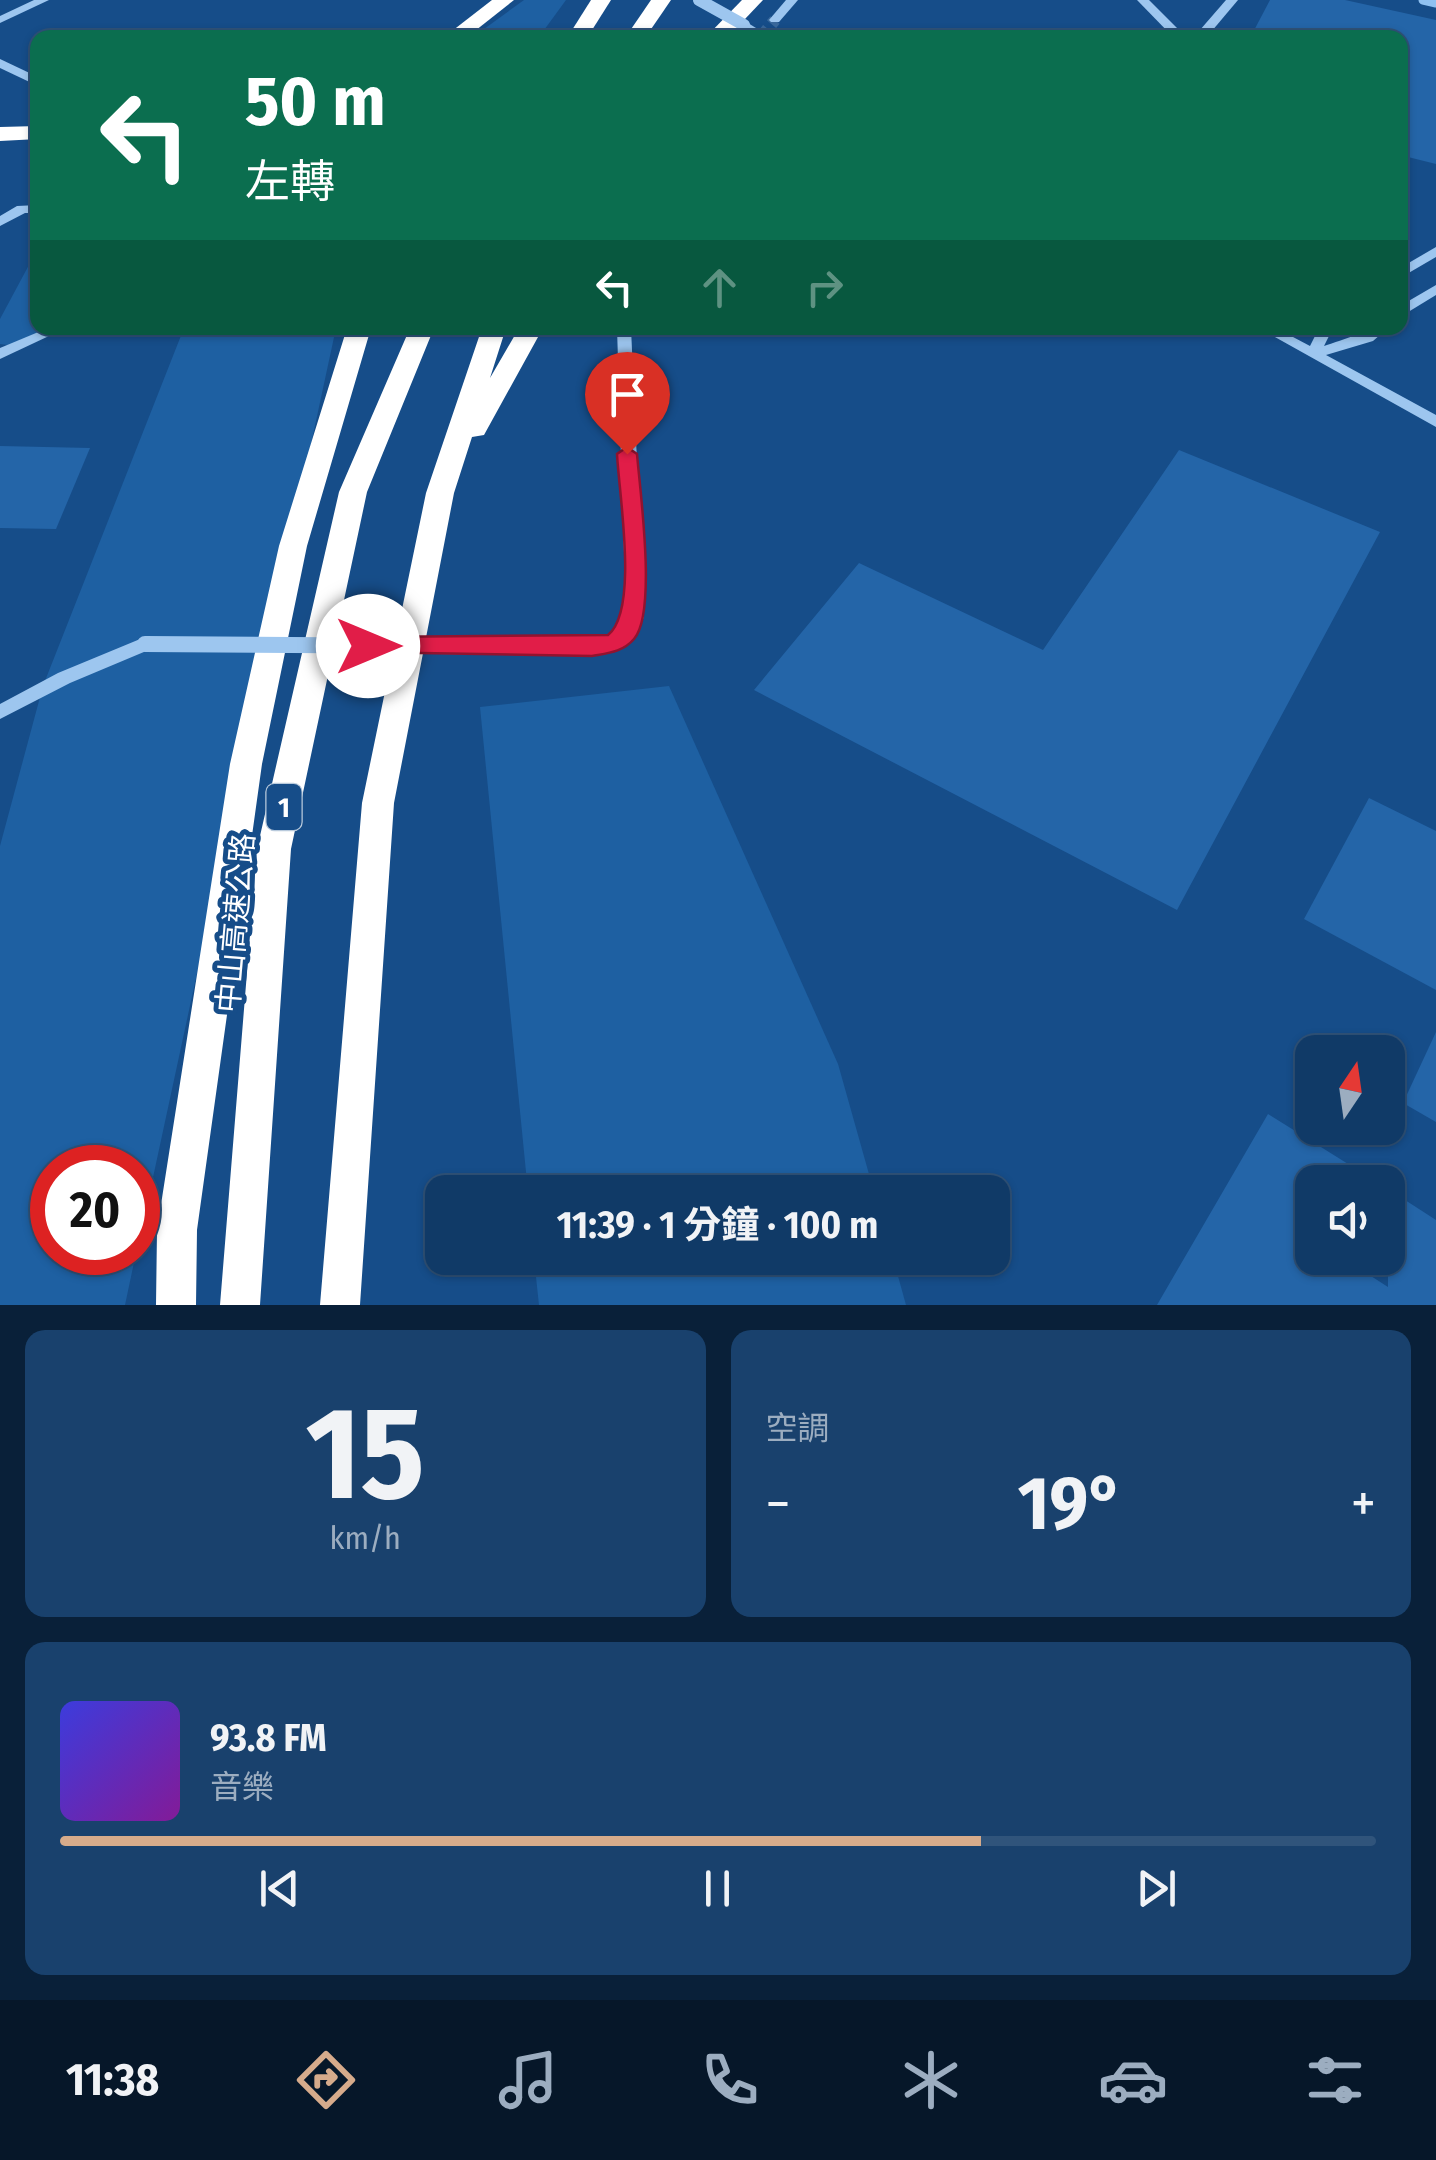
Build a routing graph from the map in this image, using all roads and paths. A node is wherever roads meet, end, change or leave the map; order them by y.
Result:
1 (43, 0) edge
2 (504, 0) edge
3 (601, 0) edge
4 (661, 0) edge
5 (699, 0) edge
6 (753, 0) edge
7 (792, 0) edge
8 (1143, 0) edge
9 (1232, 0) edge
10 (0, 20) edge
11 (775, 20) tunnel mouth
12 (464, 30) edge
13 (582, 30) edge
14 (641, 30) edge
15 (723, 30) edge
16 (752, 30) edge
17 (1173, 30) edge
18 (1206, 30) edge
19 (0, 63) edge
20 (30, 78) edge
21 (30, 132) edge
22 (0, 134) edge
23 (30, 152) edge
24 (0, 154) edge
25 (30, 209) edge
26 (0, 222) edge
27 (1436, 251) edge
28 (1408, 269) edge
29 (1436, 289) edge
30 (1408, 307) edge
31 (43, 335) edge
32 (357, 335) edge
33 (419, 335) edge
34 (492, 335) edge
35 (526, 335) edge
36 (624, 335) edge
37 (1279, 335) edge
38 (1323, 335) edge
39 (1372, 335) edge
40 (0, 354) edge
41 (1314, 354) junction
42 (1436, 422) edge
43 (440, 493) junction
44 (0, 712) edge
45 (176, 1305) edge
46 (240, 1305) edge
47 (340, 1305) edge

1 - 10 street
2 - 12 highway
3 - 13 highway
4 - 14 highway
5 - 16 street, bridge
6 - 15 highway
7 - 11 street
8 - 17 street
9 - 18 street
19 - 20 street
21 - 22 highway
23 - 24 highway
25 - 26 street
27 - 28 street
29 - 30 street
31 - 40 street
32 - 45 highway
33 - 46 highway, 中山高速公路 / 1
34 - 43 highway
35 - 43 highway
36 - 44 street, bridge
37 - 41 street
38 - 41 street
39 - 41 street
41 - 42 street
43 - 47 highway

